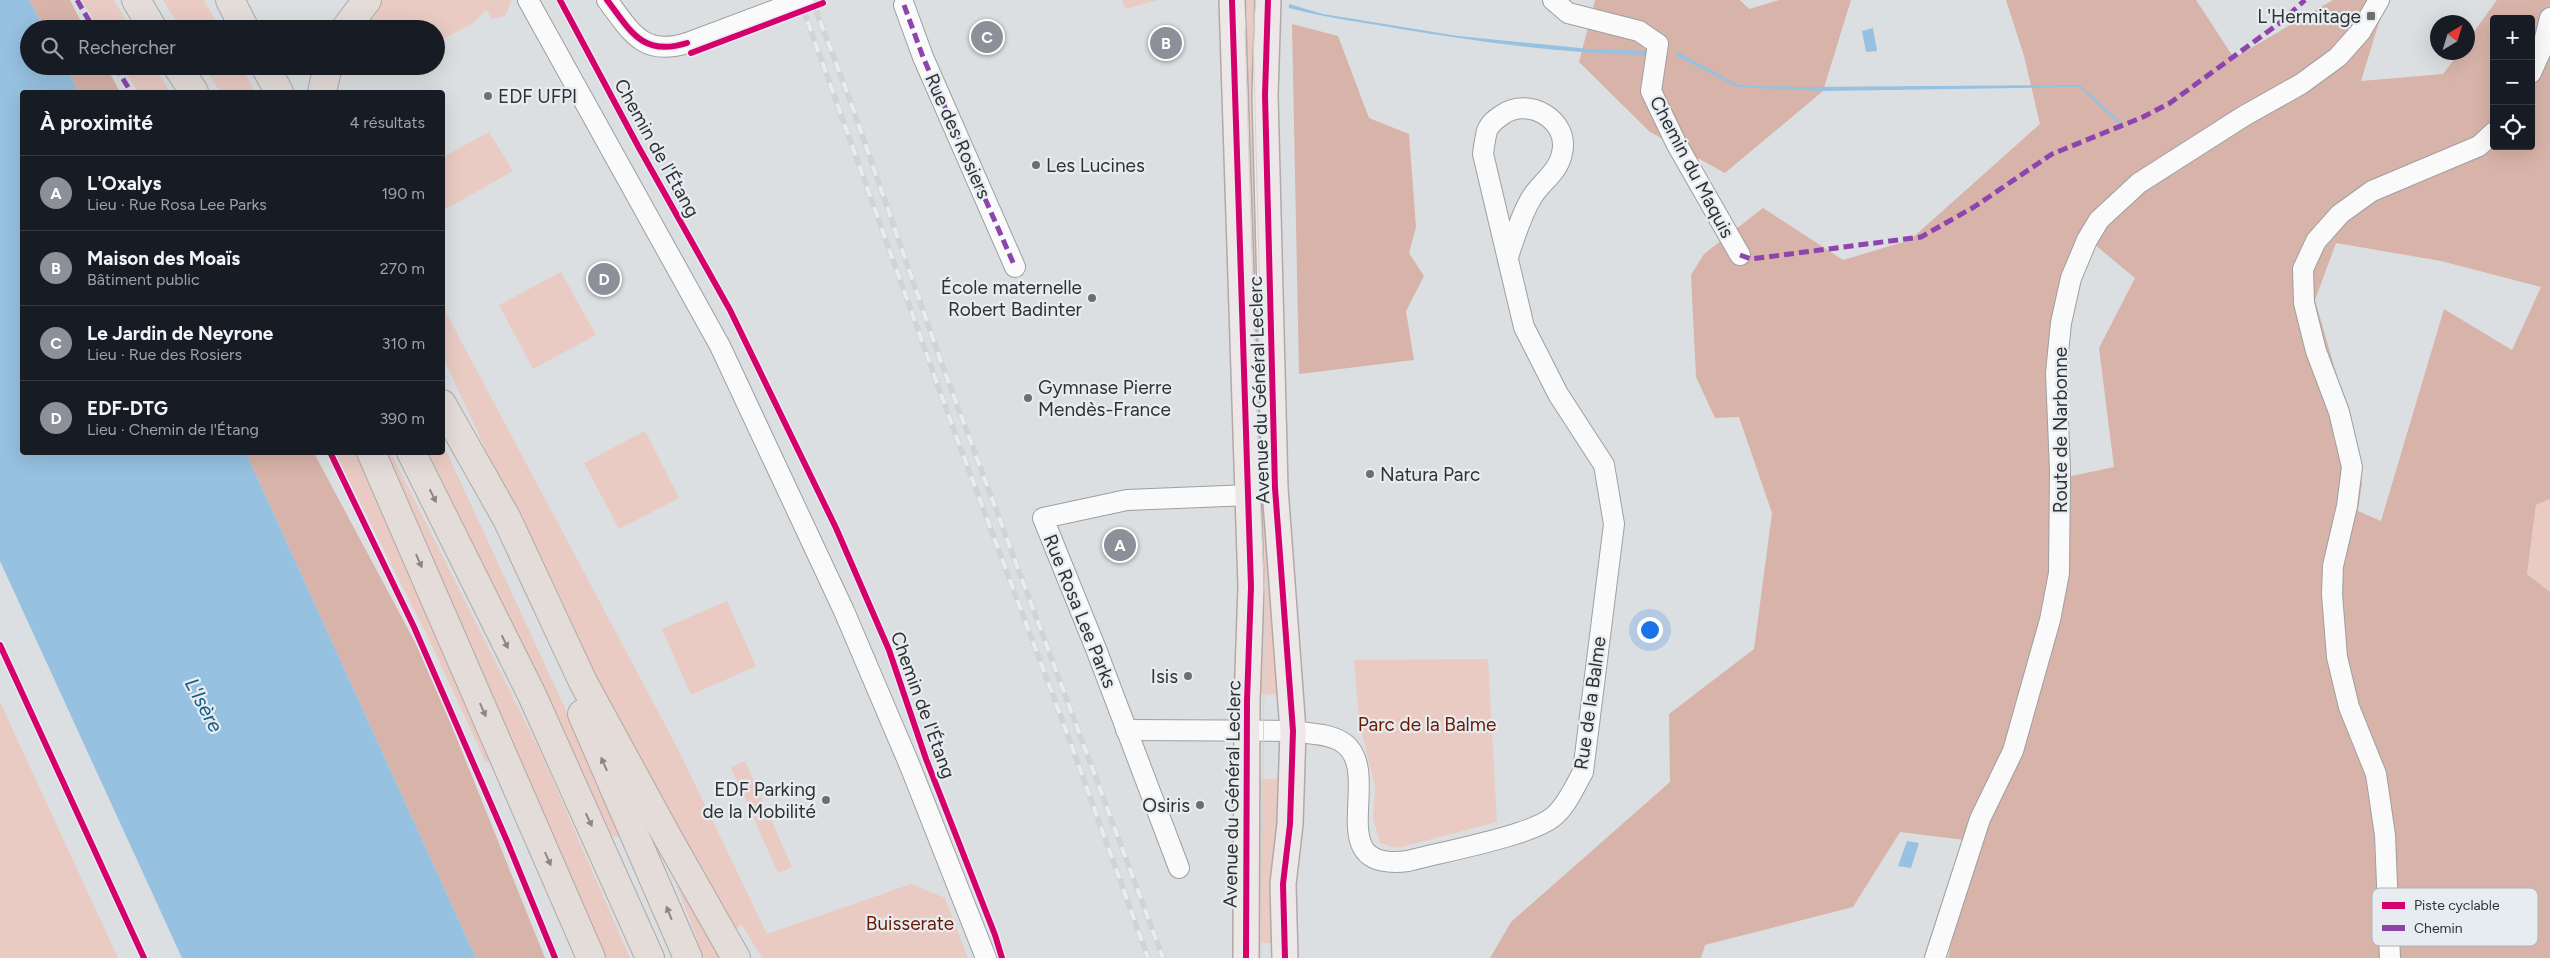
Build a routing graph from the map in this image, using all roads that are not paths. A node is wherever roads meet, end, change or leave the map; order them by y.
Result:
1 (136, 0) edge
2 (230, 0) edge
3 (367, 0) edge
4 (528, 0) edge
5 (607, 0) edge
6 (802, 0) edge
7 (1232, 0) edge
8 (1268, 0) edge
9 (1553, 0) edge
10 (2379, 0) edge
11 (904, 5) dead end
12 (2550, 18) edge
13 (148, 20) edge
14 (240, 20) edge
15 (352, 20) edge
16 (2535, 64) edge
17 (180, 75) edge
18 (182, 75) edge
19 (270, 75) edge
20 (326, 75) edge
21 (187, 90) edge
22 (193, 90) edge
23 (278, 90) edge
24 (322, 90) edge
25 (2490, 136) edge
26 (1740, 255) dead end
27 (1508, 257) junction
28 (1015, 267) dead end
29 (445, 409) edge
30 (445, 414) edge
31 (372, 455) edge
32 (412, 455) edge
33 (1250, 495) junction
34 (1126, 730) junction
35 (1247, 730) junction
36 (1293, 731) junction
37 (1179, 868) dead end
38 (2387, 888) edge
39 (591, 958) edge
40 (650, 958) edge
41 (688, 958) edge
42 (736, 958) edge
43 (986, 958) edge
44 (1246, 958) edge
45 (1285, 958) edge
46 (1935, 958) edge

1 - 13 highway
2 - 14 highway
3 - 15 highway
4 - 43 street, Chemin de l'Étang
5 - 6 street, bridge
7 - 33 main road, Avenue du Général Leclerc
8 - 36 main road, Avenue du Général Leclerc
9 - 26 street, Chemin du Maquis
10 - 46 street, Route de Narbonne
11 - 28 street, Rue des Rosiers
12 - 16 street
17 - 21 highway
18 - 22 highway
19 - 23 highway
20 - 24 highway
25 - 38 street
27 - 27 street, Rue de la Balme
27 - 36 street, Rue de la Balme
29 - 42 highway
41 -> 30 highway
31 -> 39 highway
32 -> 40 highway
33 - 34 street, Rue Rosa Lee Parks
33 - 35 main road, Avenue du Général Leclerc
34 - 35 street
34 - 37 street, Rue Rosa Lee Parks
35 - 36 street, Rue de la Balme
35 - 44 main road, Avenue du Général Leclerc
36 - 45 main road, Avenue du Général Leclerc

